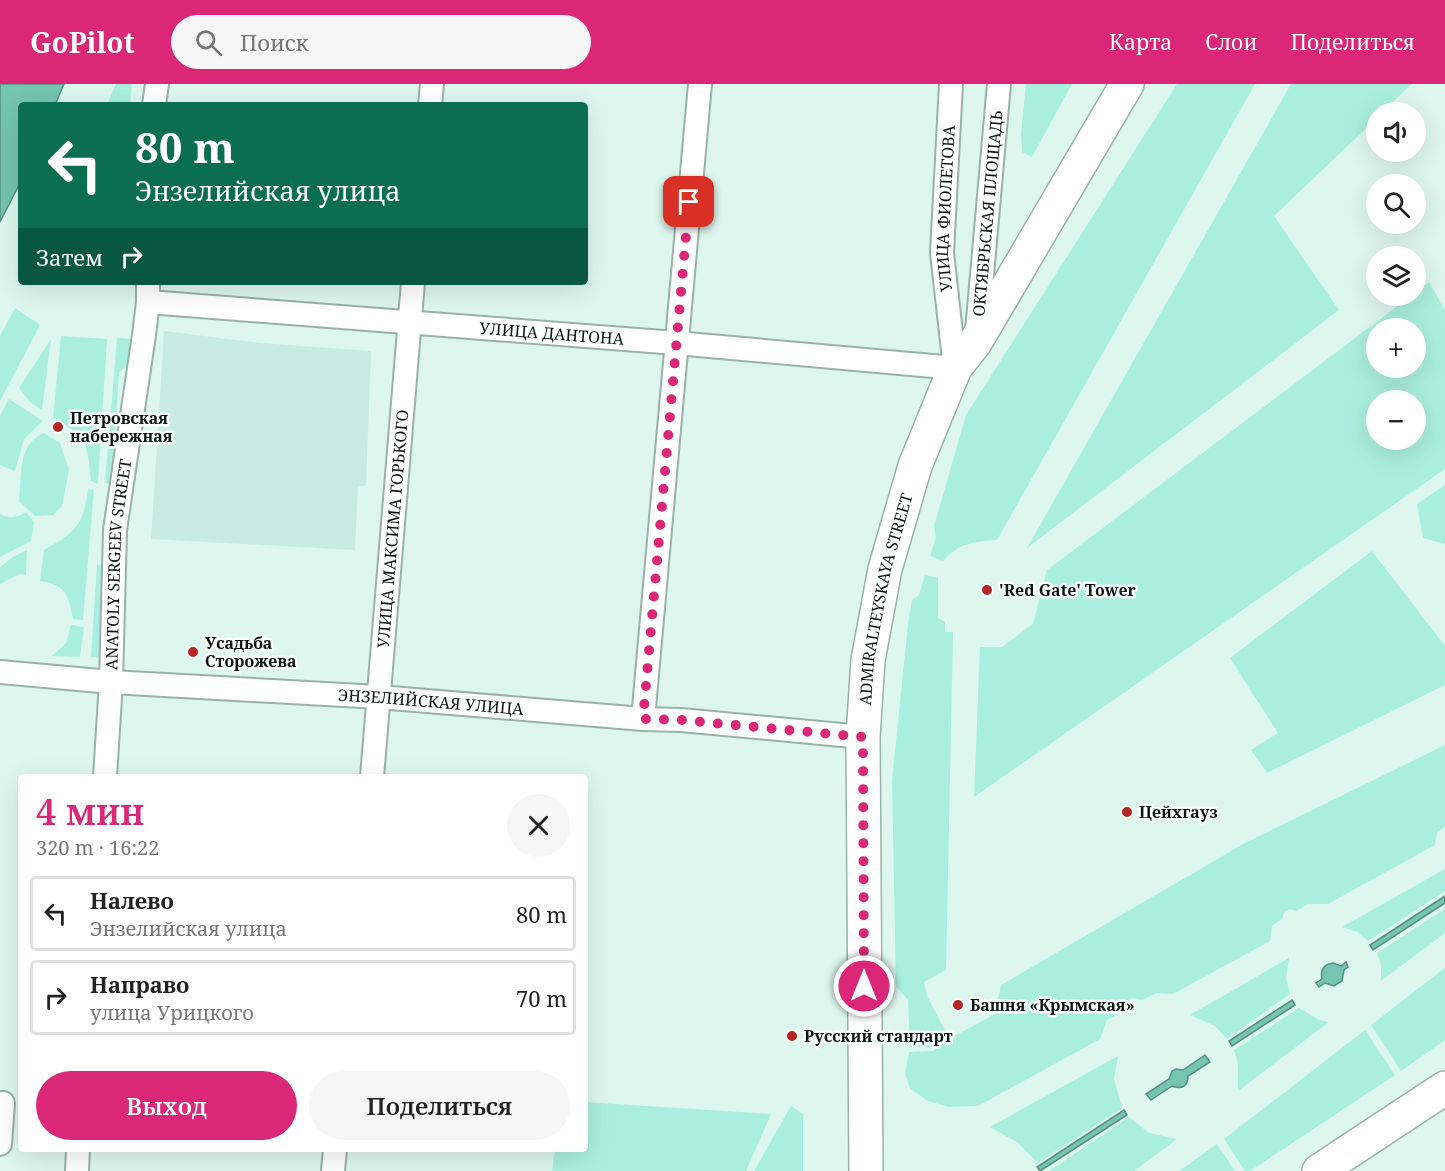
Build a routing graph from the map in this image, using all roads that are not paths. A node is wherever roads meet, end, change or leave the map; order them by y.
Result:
1 (157, 84) edge
2 (432, 84) edge
3 (700, 84) edge
4 (951, 84) edge
5 (999, 84) edge
6 (1127, 84) edge
7 (154, 102) edge
8 (430, 102) edge
9 (413, 285) edge
10 (148, 292) edge
11 (410, 322) junction
12 (976, 341) junction
13 (676, 343) junction
14 (955, 368) junction
15 (0, 672) edge
16 (111, 682) junction
17 (380, 698) junction
18 (643, 719) junction
19 (863, 737) junction
20 (105, 774) edge
21 (372, 774) edge
22 (1445, 1088) edge
23 (3, 1103) dead end
24 (0, 1144) edge
25 (78, 1152) edge
26 (335, 1152) edge
27 (77, 1171) edge
28 (333, 1171) edge
29 (866, 1171) edge
30 (1319, 1171) edge

1 - 7 street
2 - 8 street
3 - 13 street
4 - 14 street, УЛИЦА ФИОЛЕТОВА
5 - 12 street, ОКТЯБРЬСКАЯ ПЛОЩАДЬ
6 - 12 main road, ADMIRALTEYSKAYA STREET
9 - 11 street, УЛИЦА МАКСИМА ГОРЬКОГО
10 - 11 street, УЛИЦА ДАНТОНА
10 - 16 street, ANATOLY SERGEEV STREET
11 - 13 street, УЛИЦА ДАНТОНА
11 - 17 street, УЛИЦА МАКСИМА ГОРЬКОГО
12 - 14 main road, ADMIRALTEYSKAYA STREET
13 - 14 street, УЛИЦА ДАНТОНА
13 - 18 street
14 - 19 main road, ADMIRALTEYSKAYA STREET
15 - 16 street, ЭНЗЕЛИЙСКАЯ УЛИЦА
16 - 17 street, ЭНЗЕЛИЙСКАЯ УЛИЦА
16 - 20 street, ANATOLY SERGEEV STREET
17 - 18 street, ЭНЗЕЛИЙСКАЯ УЛИЦА
17 - 21 street, УЛИЦА МАКСИМА ГОРЬКОГО
18 - 19 street, ЭНЗЕЛИЙСКАЯ УЛИЦА
19 - 29 main road, ADMIRALTEYSKAYA STREET
22 - 30 main road
23 - 24 street
25 - 27 street
26 - 28 street

